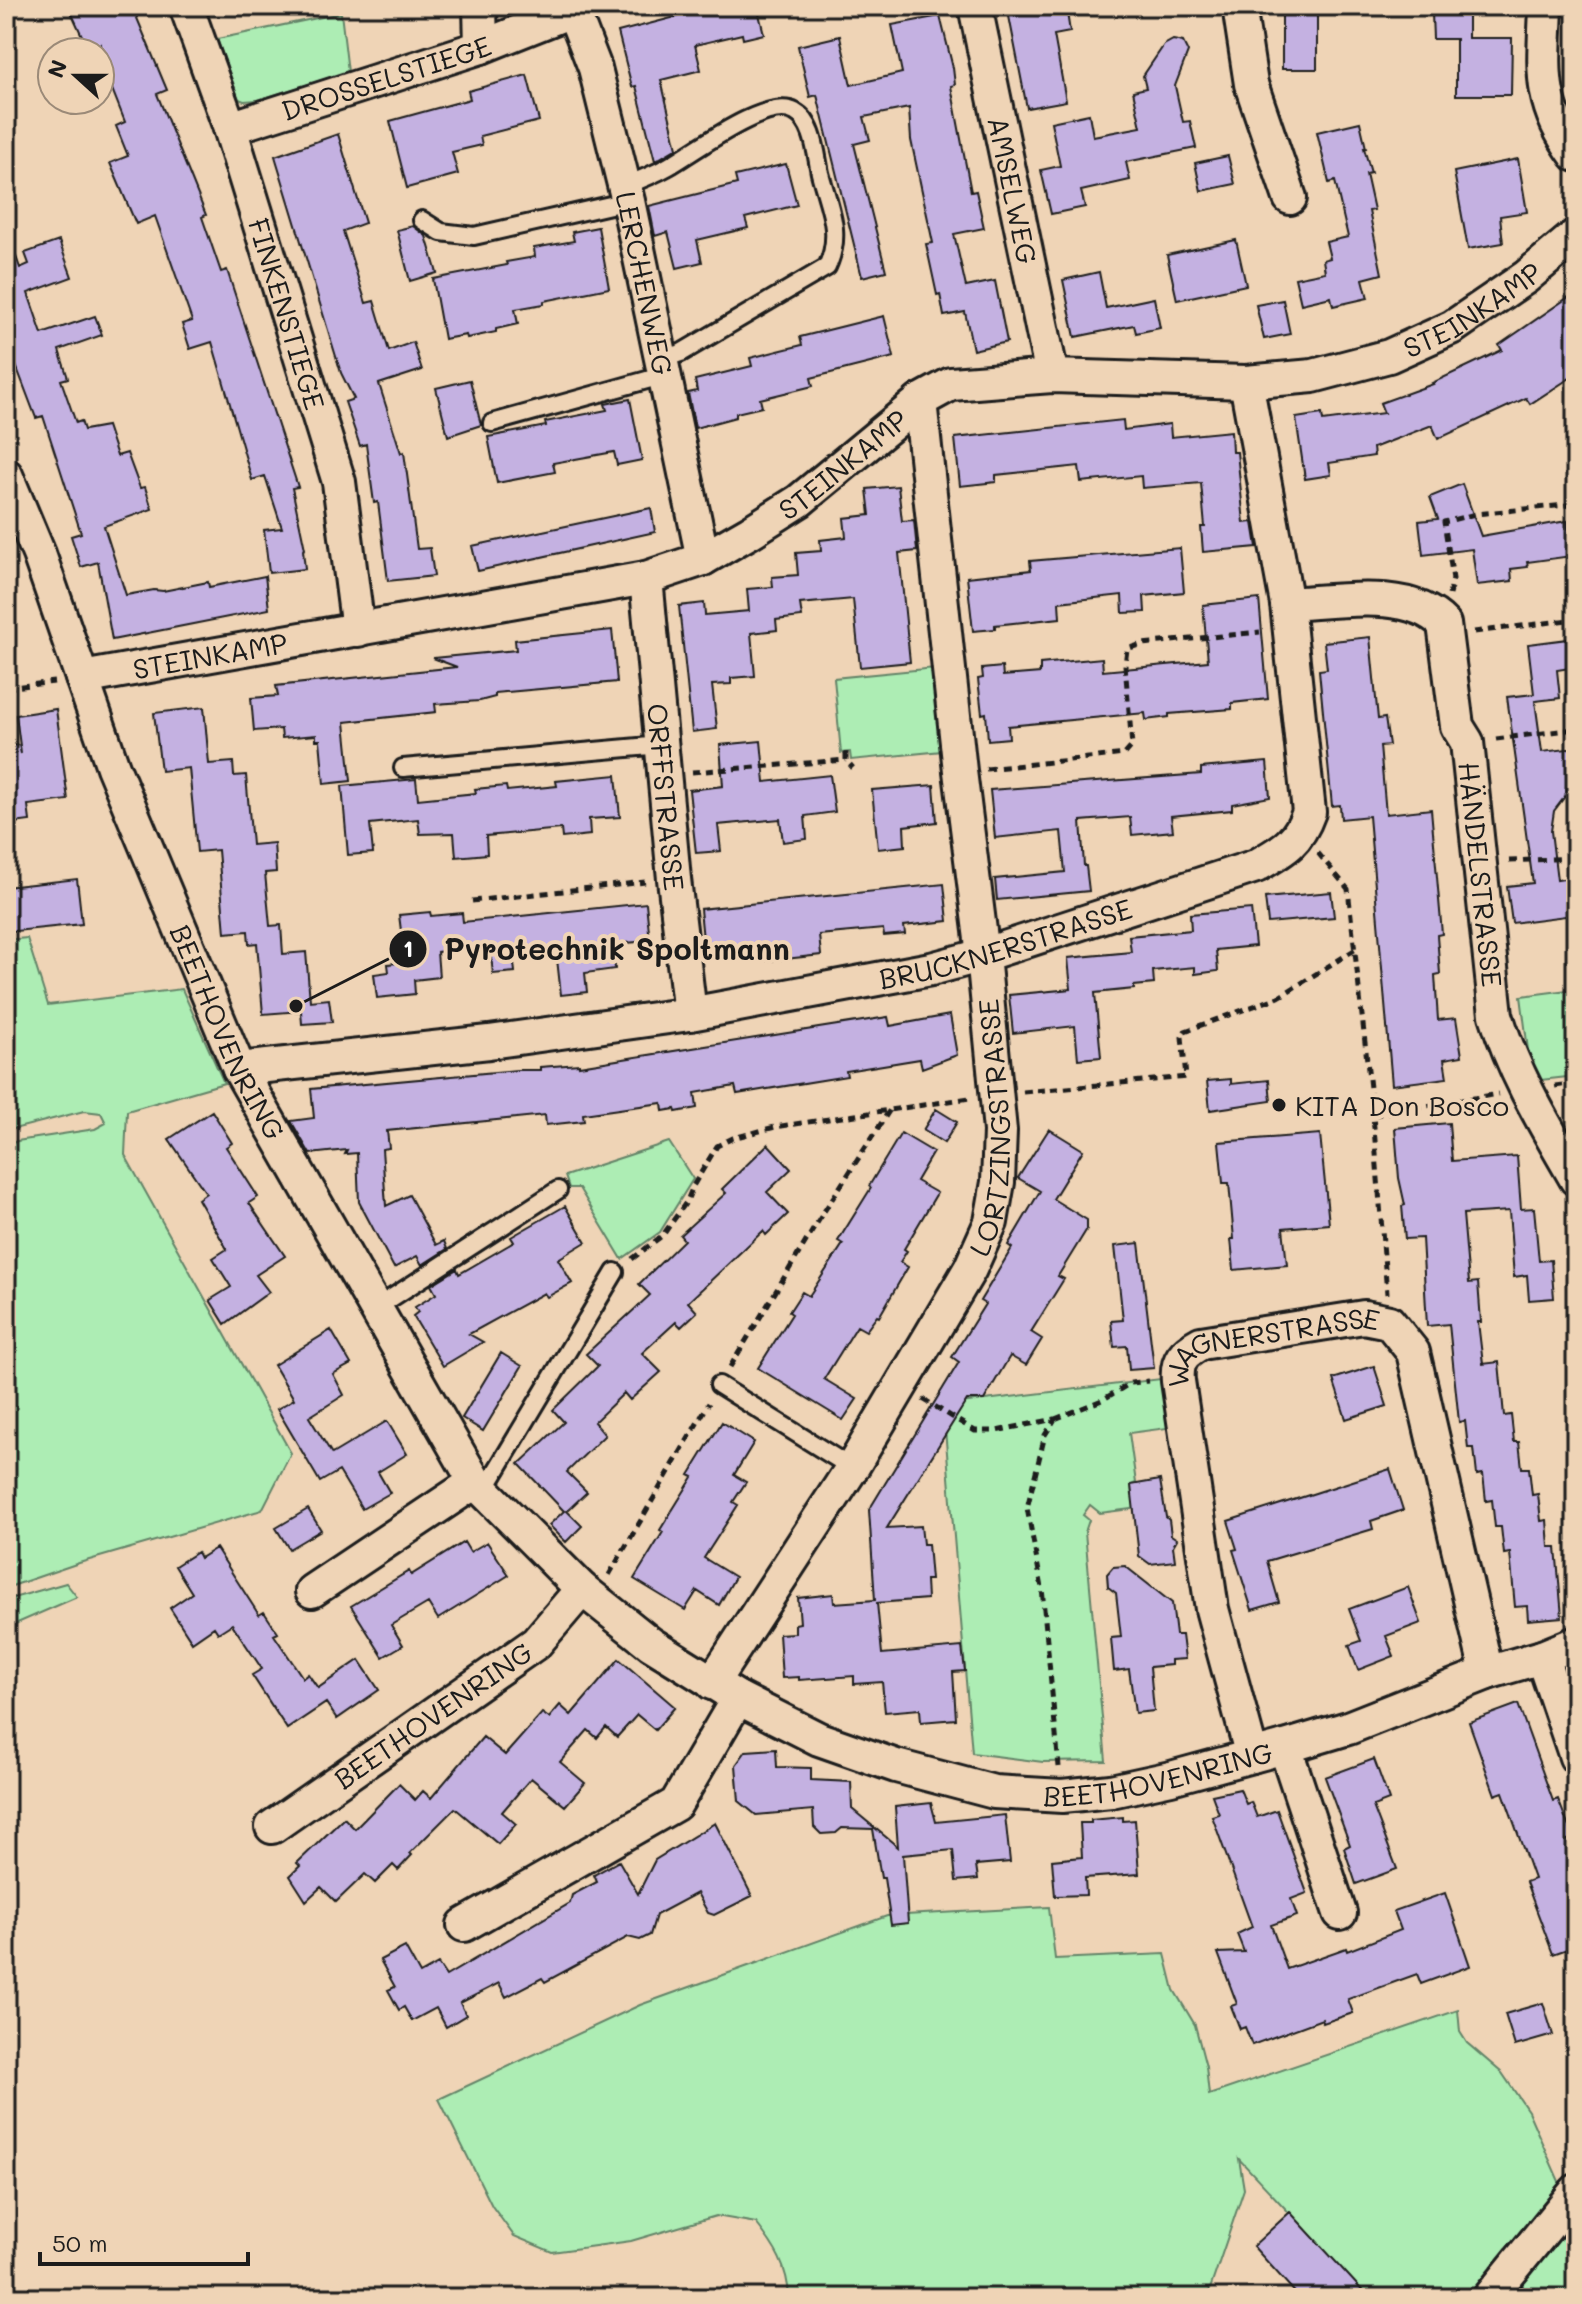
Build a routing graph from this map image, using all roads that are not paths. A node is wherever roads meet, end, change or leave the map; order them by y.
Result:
1 (186, 6) edge
2 (480, 6) edge
3 (975, 6) edge
4 (1239, 6) edge
5 (1546, 6) edge
6 (579, 8) edge
7 (481, 47) junction
8 (230, 128) junction
9 (1576, 155) edge
10 (626, 193) junction
11 (1290, 198) dead end
12 (422, 220) dead end
13 (1576, 235) edge
14 (664, 367) junction
15 (1052, 376) junction
16 (1246, 382) junction
17 (920, 401) junction
18 (492, 423) dead end
19 (6, 475) edge
20 (703, 559) junction
21 (646, 578) junction
22 (1288, 616) junction
23 (358, 630) junction
24 (82, 678) junction
25 (662, 760) junction
26 (403, 768) dead end
27 (983, 955) junction
28 (690, 1014) junction
29 (239, 1069) junction
30 (1576, 1179) edge
31 (558, 1190) dead end
32 (615, 1272) road end
33 (376, 1308) junction
34 (719, 1385) road end
35 (852, 1468) junction
36 (479, 1486) junction
37 (312, 1591) dead end
38 (588, 1594) junction
39 (1576, 1643) edge
40 (1542, 1657) junction
41 (1487, 1673) junction
42 (725, 1691) junction
43 (1285, 1747) junction
44 (1252, 1756) junction
45 (1576, 1757) edge
46 (272, 1827) dead end
47 (1340, 1913) dead end
48 (464, 1925) dead end
49 (1576, 2191) edge
50 (1489, 2298) edge

1 - 8 street, FINKENSTIEGE
2 - 7 street
3 - 15 street, AMSELWEG
4 - 11 street
5 - 9 street
6 - 7 street, DROSSELSTIEGE
6 - 10 street, LERCHENWEG
7 - 8 street, DROSSELSTIEGE
8 - 23 street, FINKENSTIEGE
10 - 12 lane
10 - 14 street, LERCHENWEG
10 - 14 lane
13 - 16 street, STEINKAMP
14 - 18 lane
14 - 20 street, LERCHENWEG
15 - 16 street, STEINKAMP
15 - 17 street, STEINKAMP
16 - 22 street
17 - 20 street, STEINKAMP
17 - 27 street, LORTZINGSTRASSE
19 - 24 street, BEETHOVENRING
20 - 21 street, STEINKAMP
21 - 23 street, STEINKAMP
21 - 25 street, ORFFSTRASSE
22 - 27 street, BRUCKNERSTRASSE
22 - 30 street, HÄNDELSTRASSE
23 - 24 street, STEINKAMP
24 - 29 street, BEETHOVENRING
25 - 26 lane
25 - 28 street, ORFFSTRASSE
27 - 28 street, BRUCKNERSTRASSE
27 - 35 street, LORTZINGSTRASSE
28 - 29 street, BRUCKNERSTRASSE
29 - 33 street, BEETHOVENRING
31 - 33 lane
32 - 36 lane
33 - 36 street, BEETHOVENRING
34 - 35 lane
35 - 42 street, LORTZINGSTRASSE
36 - 37 street
36 - 38 street, BEETHOVENRING
38 - 42 street, BEETHOVENRING
38 - 46 street, BEETHOVENRING
39 - 40 street, BEETHOVENRING
40 - 41 street, BEETHOVENRING
40 - 45 street
41 - 43 street, BEETHOVENRING
41 - 44 street, WAGNERSTRASSE
42 - 44 street, BEETHOVENRING
42 - 48 street
43 - 44 street, BEETHOVENRING
43 - 47 street
49 - 50 street

